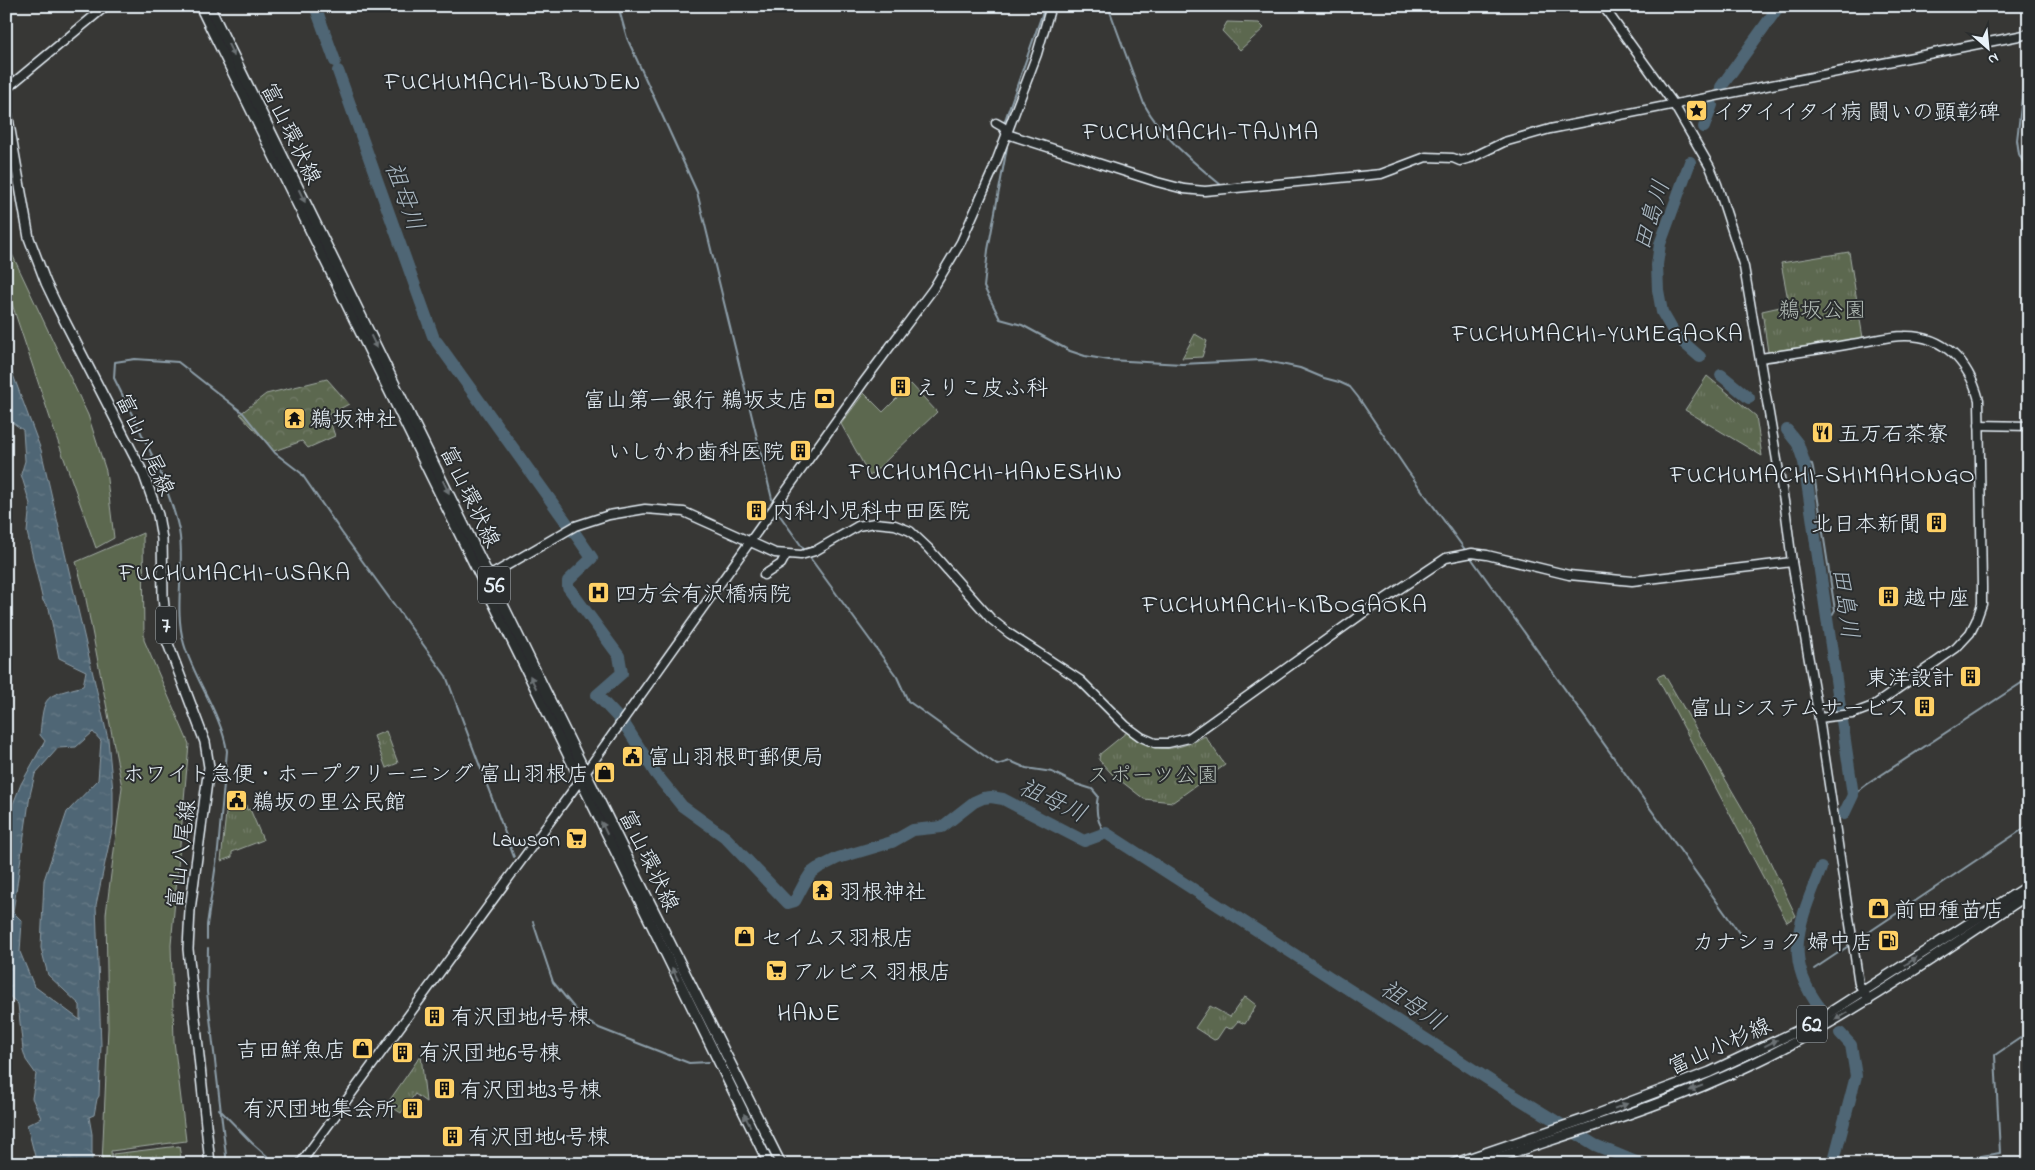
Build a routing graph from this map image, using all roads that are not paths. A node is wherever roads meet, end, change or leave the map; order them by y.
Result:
1 (106, 6) edge
2 (200, 6) edge
3 (209, 6) edge
4 (1051, 6) edge
5 (1603, 6) edge
6 (2029, 34) edge
7 (6, 89) edge
8 (1674, 103) junction
9 (6, 107) edge
10 (996, 123) dead end
11 (1007, 134) junction
12 (1760, 358) junction
13 (1979, 425) junction
14 (2028, 425) edge
15 (752, 541) junction
16 (786, 555) junction
17 (1792, 562) junction
18 (764, 575) dead end
19 (489, 576) junction
20 (1819, 718) junction
21 (586, 771) junction
22 (580, 780) junction
23 (2029, 885) edge
24 (2029, 894) edge
25 (1866, 996) junction
26 (210, 1164) edge
27 (300, 1164) edge
28 (769, 1164) edge
29 (780, 1164) edge
30 (1453, 1164) edge
31 (1479, 1164) edge

1 - 7 street
22 -> 2 main road, 富山環状線 / 56
3 -> 19 main road, 富山環状線 / 56
4 - 11 street
5 - 8 street
6 - 8 street
8 - 11 street
8 - 12 street
9 - 26 main road, 富山八尾線 / 7
10 - 11 street
11 - 15 street
12 - 13 street
12 - 17 street
13 - 14 street
13 - 20 street
15 - 16 street
15 - 19 street
15 - 21 street
16 - 17 street
16 - 18 street
17 - 20 street
19 - 21 main road, 富山環状線 / 56
20 - 25 street
21 - 22 street
21 - 29 main road, 富山環状線 / 56
22 - 27 street
28 -> 22 main road, 富山環状線 / 56
25 -> 23 main road, 富山小杉線 / 62
24 - 25 main road, 富山小杉線 / 62
30 -> 25 main road, 富山小杉線 / 62
25 -> 31 main road, 富山小杉線 / 62

